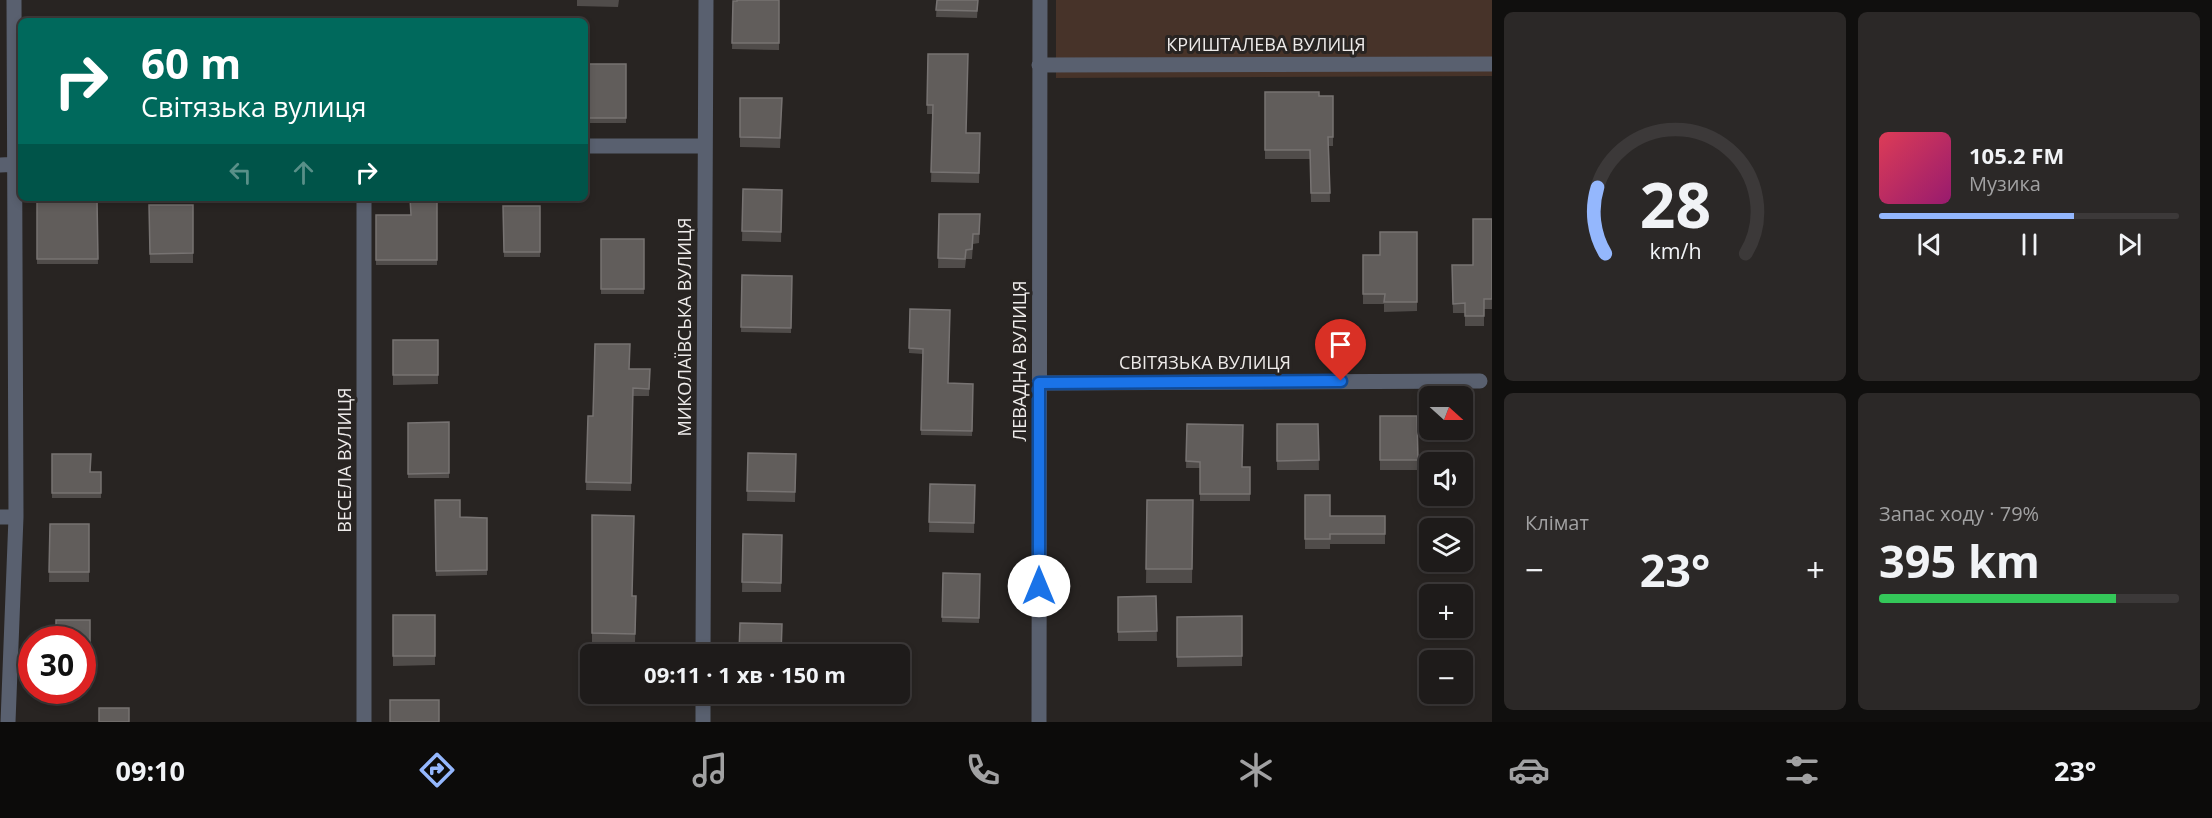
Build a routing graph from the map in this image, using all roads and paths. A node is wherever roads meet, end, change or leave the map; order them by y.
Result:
1 (14, 0) edge
2 (706, 0) edge
3 (1040, 0) edge
4 (1492, 64) edge
5 (1040, 65) junction
6 (588, 146) edge
7 (705, 146) junction
8 (12, 164) edge
9 (364, 201) edge
10 (1480, 381) dead end
11 (1039, 383) junction
12 (0, 517) edge
13 (16, 517) junction
14 (703, 644) edge
15 (703, 704) edge
16 (8, 722) edge
17 (364, 722) edge
18 (703, 722) edge
19 (1039, 722) edge

1 - 8 street
2 - 7 street, МИКОЛАЇВСЬКА ВУЛИЦЯ
3 - 5 street, ЛЕВАДНА ВУЛИЦЯ
4 - 5 street, КРИШТАЛЕВА ВУЛИЦЯ
5 - 11 street, ЛЕВАДНА ВУЛИЦЯ
6 - 7 street
7 - 14 street, МИКОЛАЇВСЬКА ВУЛИЦЯ
8 - 13 street
9 - 17 street, ВЕСЕЛА ВУЛИЦЯ
10 - 11 street, СВІТЯЗЬКА ВУЛИЦЯ
11 - 19 street, ЛЕВАДНА ВУЛИЦЯ
12 - 13 street
13 - 16 street
15 - 18 street

